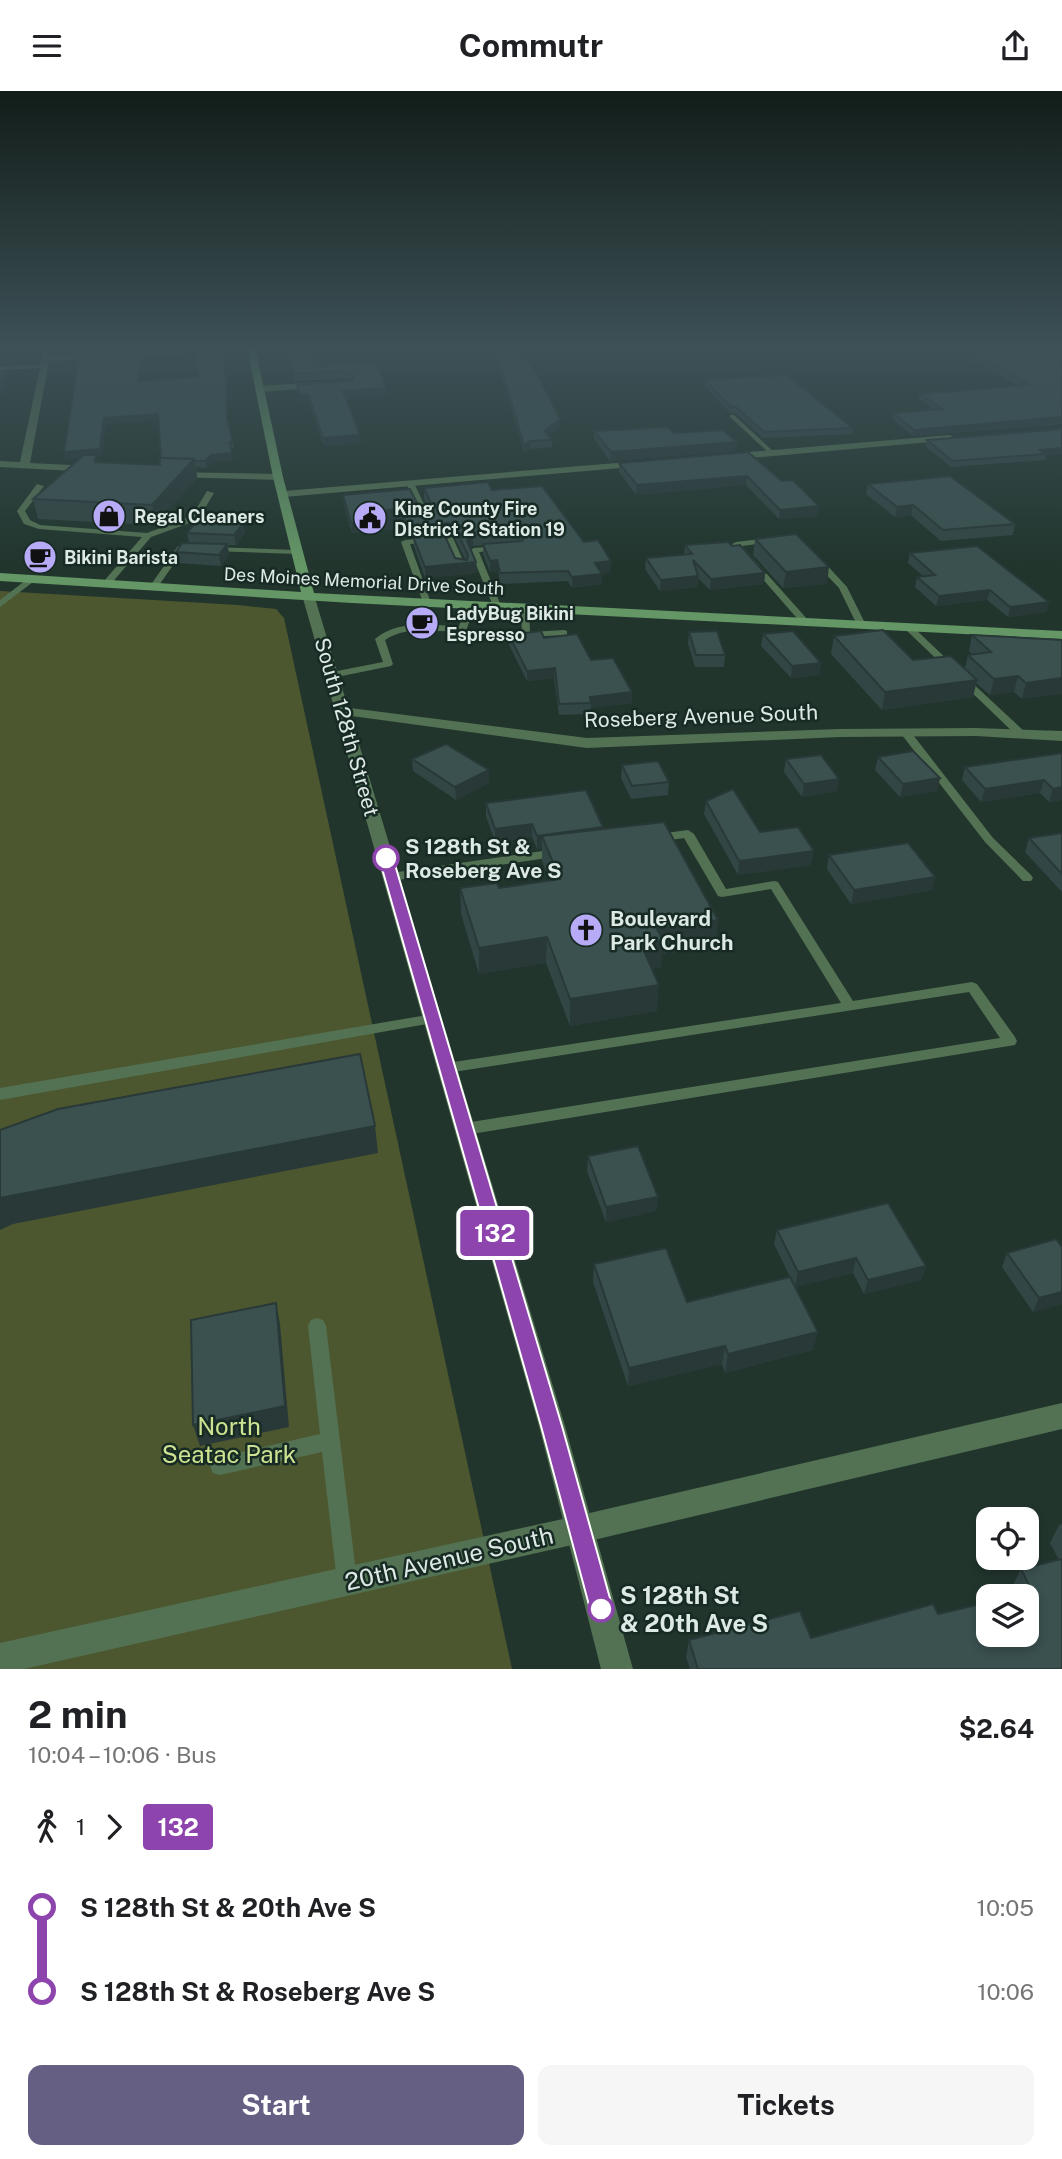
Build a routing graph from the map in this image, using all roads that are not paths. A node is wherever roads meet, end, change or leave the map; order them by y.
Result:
1 (33, 421) edge
2 (267, 421) edge
3 (737, 421) edge
4 (958, 438) edge
5 (772, 453) junction
6 (713, 458) edge
7 (650, 463) edge
8 (0, 464) edge
9 (24, 466) junction
10 (105, 470) edge
11 (158, 473) edge
12 (278, 477) junction
13 (410, 483) junction
14 (40, 486) dead end
15 (210, 493) dead end
16 (284, 493) junction
17 (416, 522) edge
18 (148, 535) junction
19 (783, 539) edge
20 (508, 548) edge
21 (194, 549) edge
22 (207, 549) edge
23 (296, 552) junction
24 (814, 557) edge
25 (462, 567) edge
26 (0, 577) edge
27 (33, 579) junction
28 (107, 583) junction
29 (154, 586) junction
30 (308, 595) junction
31 (427, 603) junction
32 (0, 604) edge
33 (471, 605) junction
34 (497, 606) junction
35 (525, 607) junction
36 (805, 622) junction
37 (861, 625) junction
38 (908, 628) junction
39 (564, 633) edge
40 (1062, 635) edge
41 (332, 675) junction
42 (342, 711) junction
43 (906, 733) junction
44 (1021, 734) junction
45 (1062, 736) edge
46 (648, 840) edge
47 (567, 851) edge
48 (391, 877) junction
49 (1027, 878) dead end
50 (849, 1005) junction
51 (433, 1019) junction
52 (447, 1067) junction
53 (0, 1094) edge
54 (465, 1129) junction
55 (317, 1325) dead end
56 (1062, 1416) edge
57 (331, 1441) junction
58 (220, 1466) dead end
59 (580, 1529) junction
60 (347, 1581) junction
61 (0, 1659) edge
62 (617, 1669) edge

1 - 9 street
2 - 12 main road, South 128th Street
3 - 5 lane
4 - 5 street
5 - 6 street
7 - 13 street
8 - 9 street
9 - 10 street
11 - 12 street
12 - 16 main road, South 128th Street
13 - 16 street
13 - 17 lane
14 - 18 lane
15 - 18 lane
16 - 23 main road, South 128th Street
18 - 28 lane
19 - 36 lane
20 - 34 lane
21 - 29 lane
22 - 23 lane
23 - 30 main road, South 128th Street
24 - 37 lane
25 - 31 lane
26 - 27 main road, Des Moines Memorial Drive South
27 - 28 main road, Des Moines Memorial Drive South
27 - 32 lane
28 - 29 main road, Des Moines Memorial Drive South
29 - 30 main road, Des Moines Memorial Drive South
30 - 31 main road, Des Moines Memorial Drive South
30 - 41 street, South 128th Street
31 - 33 main road, Des Moines Memorial Drive South
33 - 34 main road, Des Moines Memorial Drive South
33 - 41 lane
34 - 35 main road, Des Moines Memorial Drive South
35 - 36 main road, Des Moines Memorial Drive South
35 - 39 lane
36 - 37 main road, Des Moines Memorial Drive South
37 - 38 main road, Des Moines Memorial Drive South
38 - 40 main road, Des Moines Memorial Drive South
38 - 44 lane
41 - 42 street, South 128th Street
42 - 43 street, Roseberg Avenue South
42 - 48 street, South 128th Street
43 - 44 street, Roseberg Avenue South
43 - 49 lane
44 - 45 street, Roseberg Avenue South
46 - 50 lane
47 - 48 lane
48 - 51 street, South 128th Street
50 - 52 lane
50 - 54 lane
51 - 52 street, South 128th Street
51 - 53 lane
52 - 54 street, South 128th Street
54 - 59 street, South 128th Street
55 - 57 lane
56 - 59 street, 20th Avenue South
57 - 58 lane
57 - 60 lane
59 - 60 street, 20th Avenue South
59 - 62 street, South 128th Street
60 - 61 street, 20th Avenue South

